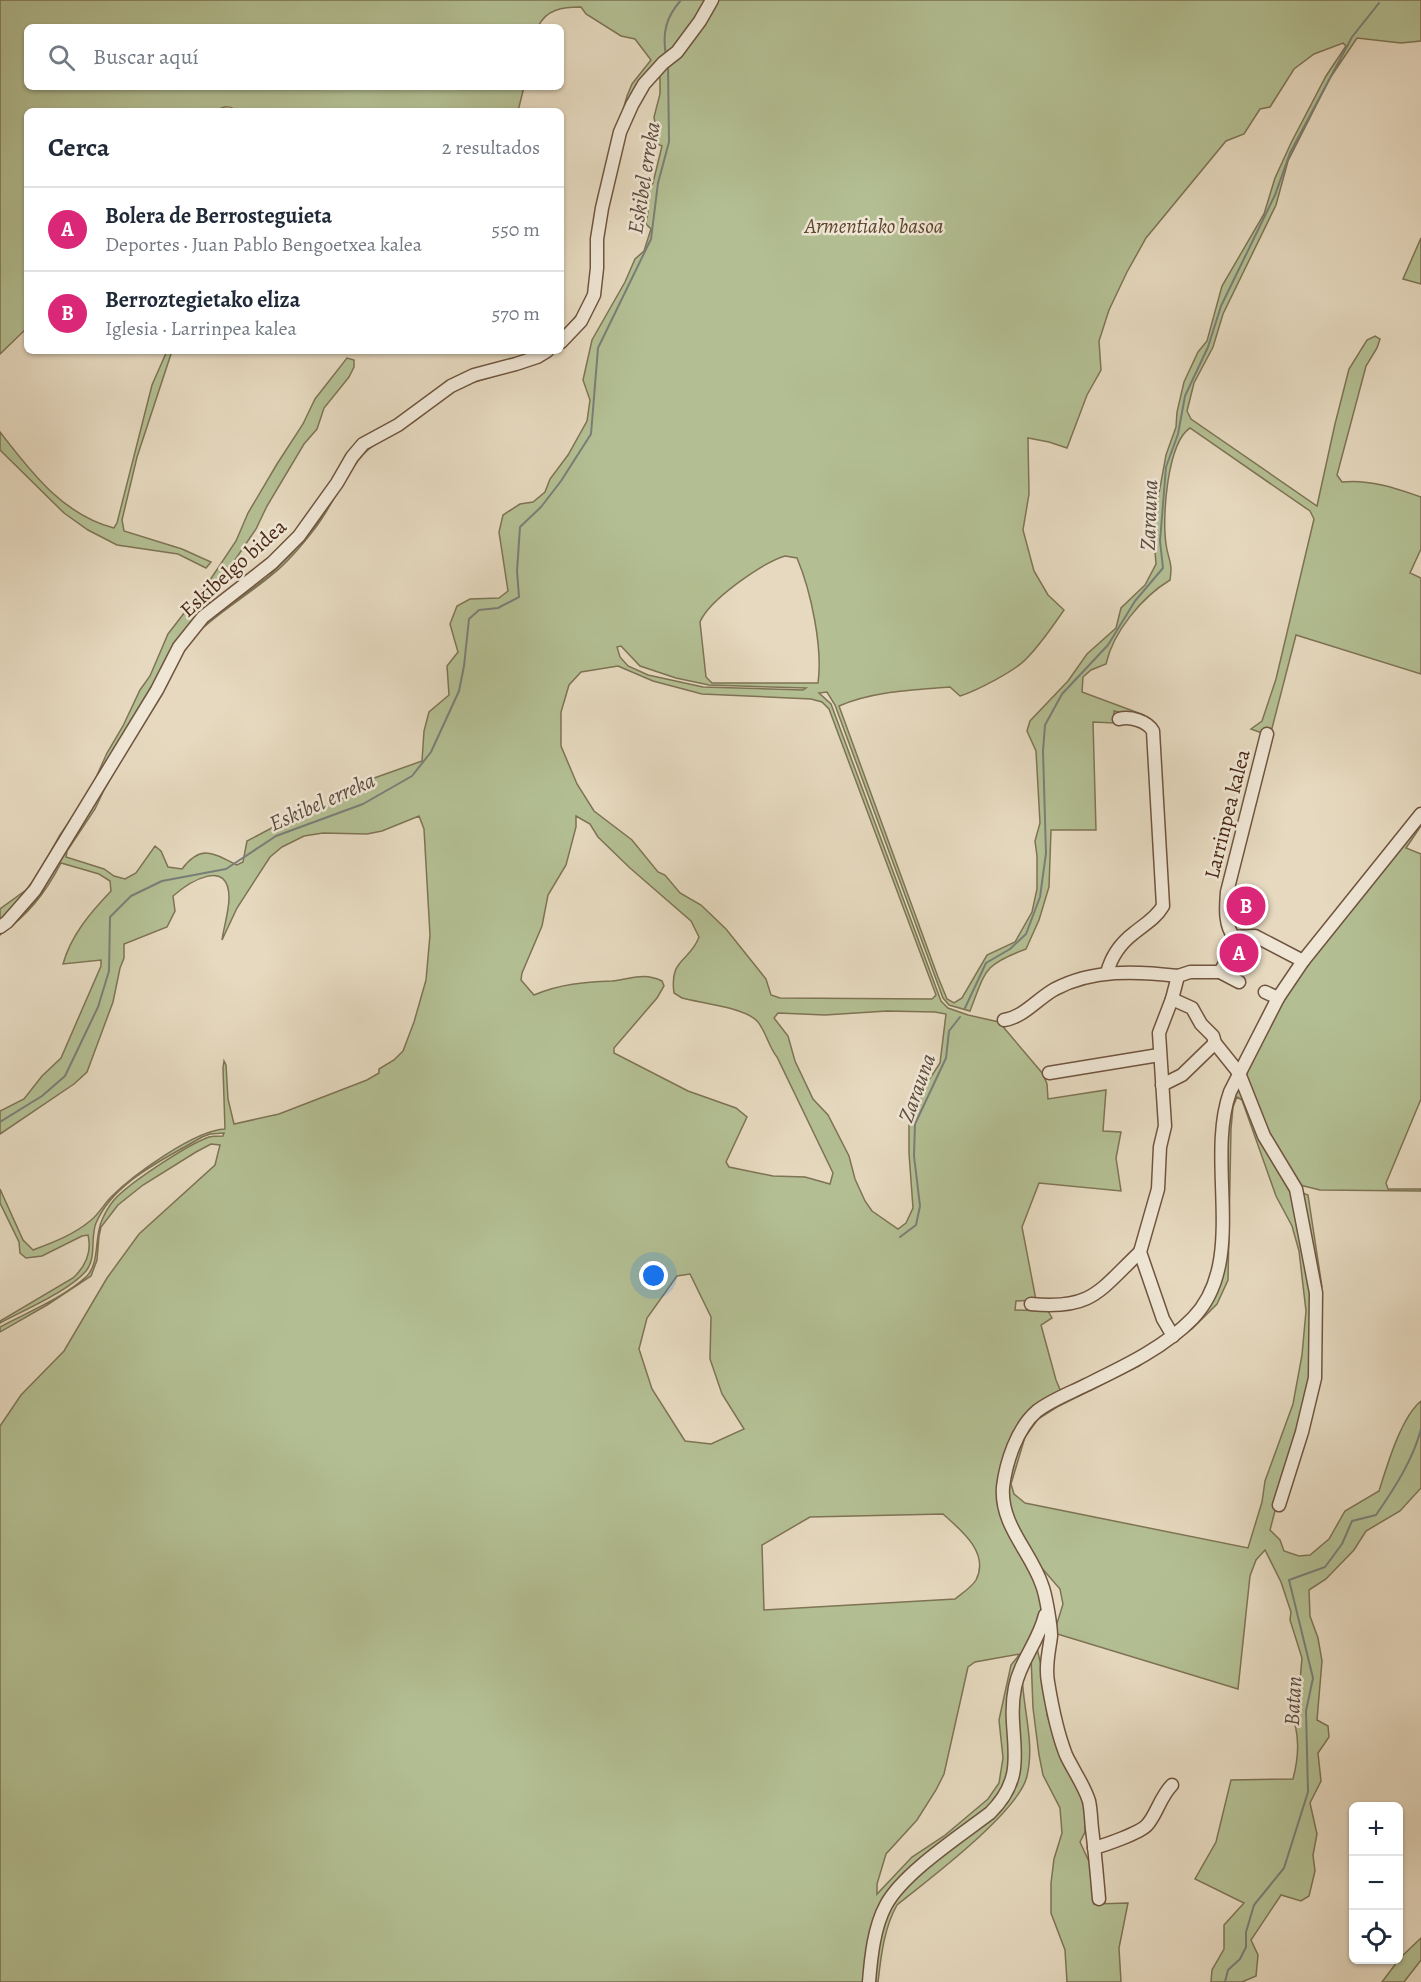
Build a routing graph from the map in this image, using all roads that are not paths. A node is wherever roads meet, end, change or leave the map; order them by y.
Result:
1 (712, 0) edge
2 (564, 339) edge
3 (542, 354) edge
4 (1119, 720) dead end
5 (1267, 734) dead end
6 (1421, 814) edge
7 (0, 927) edge
8 (1234, 937) junction
9 (1303, 961) junction
10 (1220, 972) junction
11 (1107, 973) junction
12 (1178, 976) junction
13 (1239, 982) dead end
14 (1265, 992) dead end
15 (1278, 998) junction
16 (1172, 999) junction
17 (1004, 1020) dead end
18 (1215, 1043) junction
19 (1159, 1054) junction
20 (1049, 1073) dead end
21 (1239, 1073) junction
22 (1162, 1085) junction
23 (1140, 1252) junction
24 (1031, 1304) dead end
25 (1173, 1336) junction
26 (1279, 1505) dead end
27 (1046, 1611) junction
28 (1172, 1785) dead end
29 (1094, 1848) junction
30 (1099, 1899) dead end
31 (869, 1982) edge

1 - 2 street
3 - 7 street, Eskibelgo bidea
4 - 11 street
5 - 8 street, Larrinpea kalea
6 - 9 street
8 - 9 street
8 - 10 street
9 - 15 street
10 - 12 street
10 - 13 street
11 - 12 street
11 - 17 street
12 - 16 street
14 - 15 street
15 - 21 street
16 - 18 street
16 - 19 street
18 - 21 street
18 - 22 street
19 - 20 street
19 - 22 street
21 - 25 street
21 - 26 street
22 - 23 street
23 - 24 street
23 - 25 street
25 - 27 street
27 - 29 street
27 - 31 street
28 - 29 street
29 - 30 street

